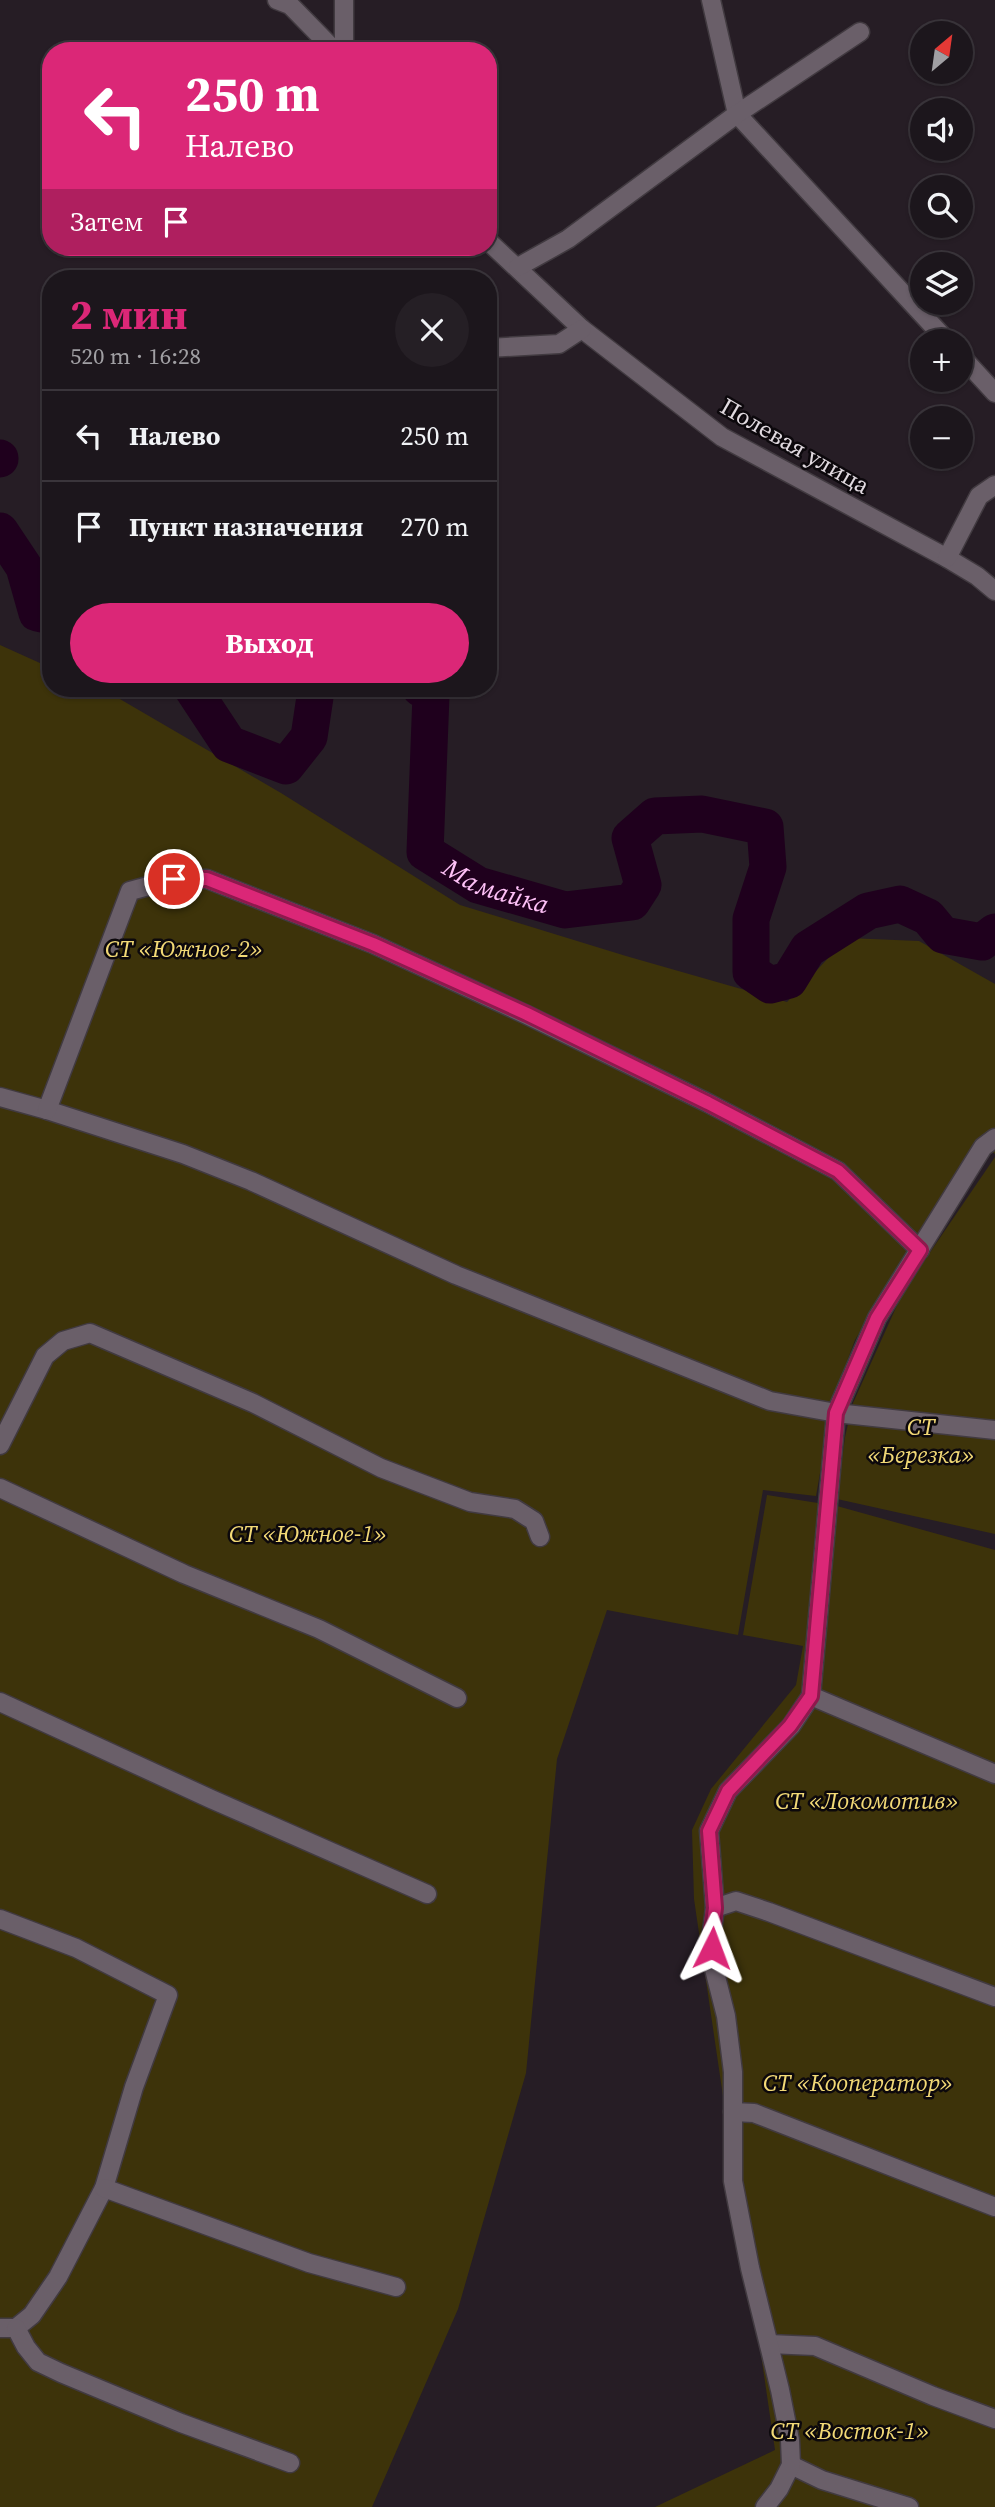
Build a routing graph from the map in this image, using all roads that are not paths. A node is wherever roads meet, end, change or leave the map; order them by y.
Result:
1 (344, 0) edge
2 (711, 0) edge
3 (288, 2) edge
4 (860, 32) dead end
5 (326, 42) edge
6 (344, 42) edge
7 (737, 114) junction
8 (497, 249) edge
9 (518, 267) junction
10 (582, 329) junction
11 (936, 329) edge
12 (497, 347) edge
13 (973, 369) edge
14 (995, 393) edge
15 (995, 485) edge
16 (947, 558) junction
17 (995, 591) edge
18 (0, 1097) edge
19 (47, 1110) junction
20 (995, 1138) edge
21 (920, 1250) junction
22 (836, 1413) junction
23 (995, 1430) edge
24 (0, 1446) edge
25 (0, 1488) edge
26 (540, 1537) dead end
27 (811, 1696) junction
28 (457, 1698) dead end
29 (0, 1702) edge
30 (995, 1774) edge
31 (427, 1894) dead end
32 (715, 1908) junction
33 (0, 1920) edge
34 (995, 1997) edge
35 (733, 2112) junction
36 (104, 2188) junction
37 (995, 2207) edge
38 (396, 2287) dead end
39 (8, 2328) edge
40 (769, 2344) junction
41 (995, 2419) edge
42 (290, 2463) dead end
43 (791, 2465) junction
44 (765, 2507) edge
45 (909, 2507) edge

1 - 6 street
2 - 7 street
3 - 5 street
4 - 7 street
7 - 9 street
7 - 11 street
8 - 9 street, Полевая улица
9 - 10 street, Полевая улица
10 - 12 street
10 - 16 street, Полевая улица
13 - 14 street
15 - 16 street
16 - 17 street, Полевая улица
18 - 19 street
19 - 21 street
19 - 22 street
20 - 21 street
21 - 22 street
22 - 23 street
22 - 27 street
24 - 26 street
25 - 28 street
27 - 30 street
27 - 32 street
29 - 31 street
32 - 34 street
32 - 35 street
33 - 36 street
35 - 37 street
35 - 40 street
36 - 38 street
36 - 39 street
39 - 42 street
40 - 41 street
40 - 43 street
43 - 44 street
43 - 45 street

